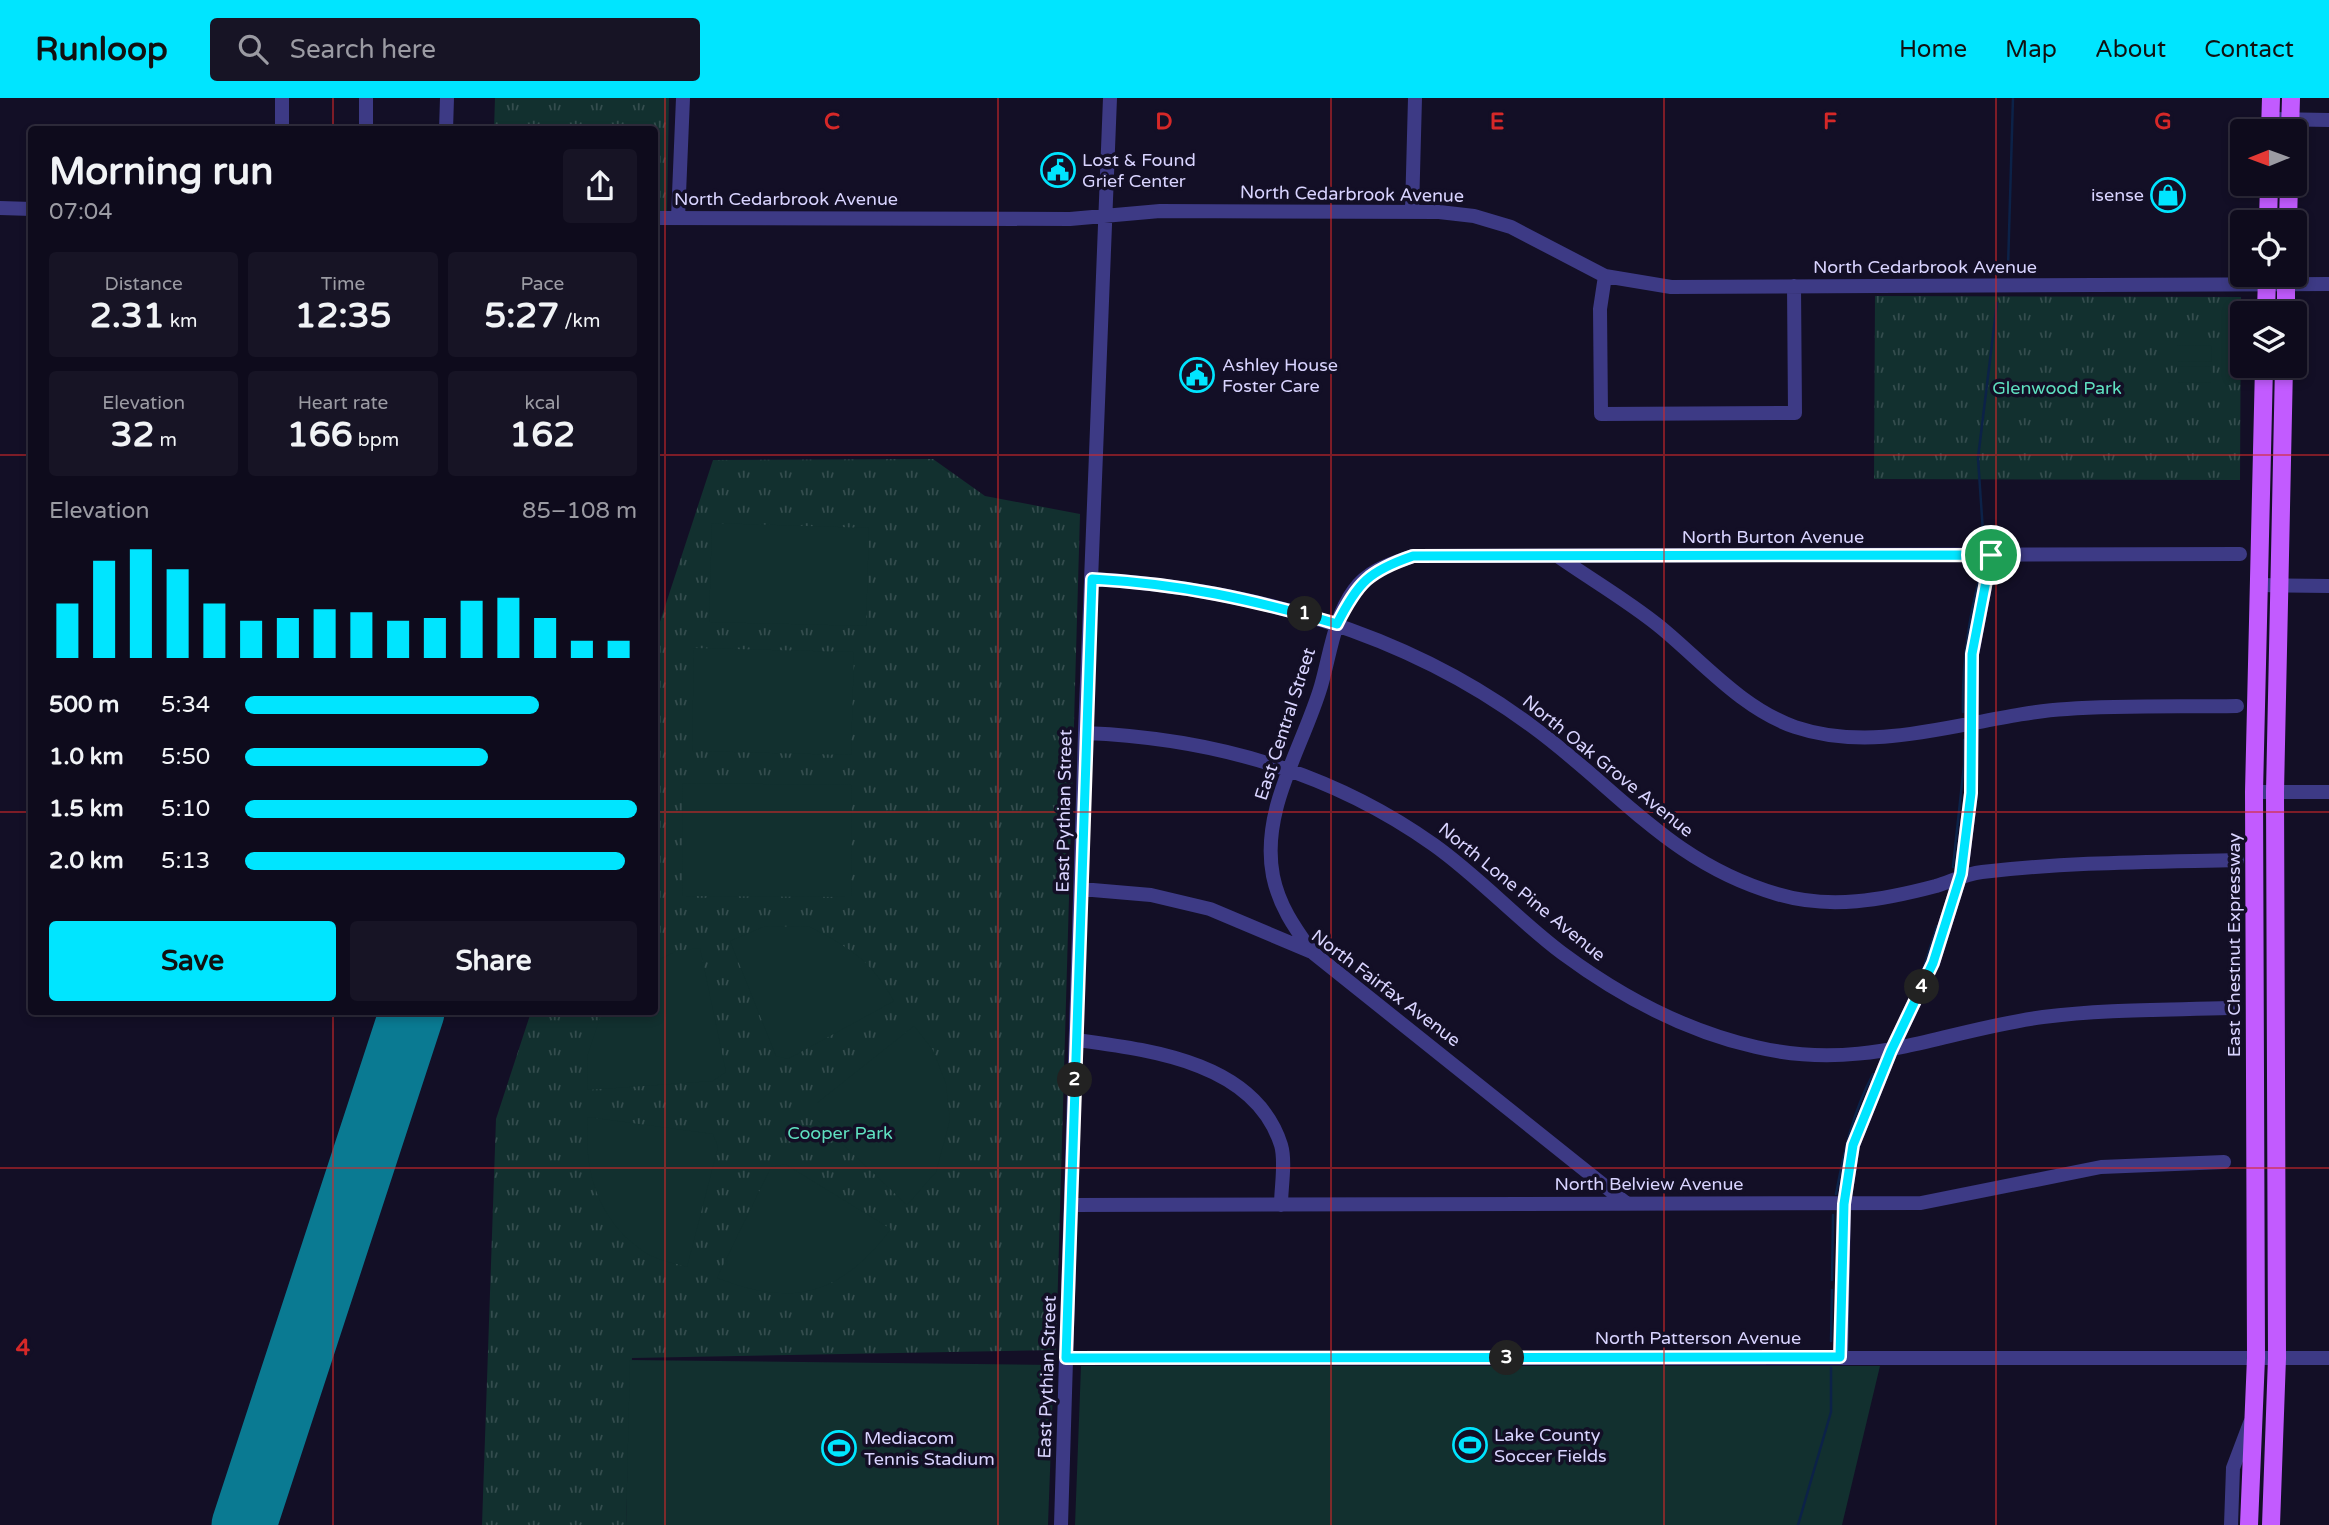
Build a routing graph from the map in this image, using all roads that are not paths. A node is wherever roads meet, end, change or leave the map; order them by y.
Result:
1 (282, 98) edge
2 (366, 98) edge
3 (447, 98) edge
4 (683, 98) edge
5 (1110, 98) edge
6 (1415, 98) edge
7 (2271, 98) edge
8 (2291, 98) edge
9 (2270, 119) edge
10 (2290, 119) edge
11 (2329, 120) edge
12 (2307, 123) edge
13 (282, 126) edge
14 (366, 126) edge
15 (446, 126) edge
16 (0, 208) edge
17 (28, 209) edge
18 (1412, 211) junction
19 (1104, 216) junction
20 (658, 218) edge
21 (678, 218) junction
22 (1605, 276) junction
23 (2230, 280) edge
24 (2307, 282) edge
25 (2329, 284) edge
26 (1794, 286) junction
27 (2264, 378) edge
28 (2284, 378) edge
29 (2240, 554) dead end
30 (1991, 555) junction
31 (1559, 557) junction
32 (1596, 557) junction
33 (1092, 579) junction
34 (1591, 579) junction
35 (2258, 585) junction
36 (2279, 585) junction
37 (2329, 586) edge
38 (1337, 624) junction
39 (2237, 706) dead end
40 (1970, 721) junction
41 (1085, 733) junction
42 (1289, 770) junction
43 (2254, 792) junction
44 (2276, 792) junction
45 (2329, 792) edge
46 (2237, 860) dead end
47 (1961, 874) junction
48 (1082, 889) junction
49 (1285, 914) junction
50 (1275, 934) junction
51 (1312, 952) junction
52 (2229, 1008) dead end
53 (1077, 1040) junction
54 (1891, 1051) junction
55 (2224, 1163) dead end
56 (1626, 1203) junction
57 (1844, 1204) junction
58 (1071, 1205) junction
59 (1281, 1205) junction
60 (1840, 1357) junction
61 (1066, 1358) junction
62 (2256, 1358) junction
63 (2277, 1358) junction
64 (2329, 1358) edge
65 (2254, 1412) junction
66 (1061, 1525) edge
67 (2231, 1525) edge
68 (2249, 1525) edge
69 (2271, 1525) edge

1 - 13 street
2 - 14 street
3 - 15 street
4 - 21 street
5 - 19 street, East Pythian Street
6 - 18 street
7 - 9 main road
8 - 10 main road
11 - 12 street
16 - 17 street
18 - 19 street, North Cedarbrook Avenue
18 - 22 street, North Cedarbrook Avenue
19 - 21 street, North Cedarbrook Avenue
19 - 33 street, East Pythian Street
20 - 21 street, North Cedarbrook Avenue
22 - 26 street, North Cedarbrook Avenue
22 - 26 street
23 - 26 street, North Cedarbrook Avenue
24 - 25 street, North Cedarbrook Avenue
27 - 35 main road, East Chestnut Expressway
28 - 36 main road
29 - 30 street, North Burton Avenue
30 - 32 street, North Burton Avenue
30 - 40 street
31 - 32 street, North Burton Avenue
31 - 34 street
31 - 38 street, North Burton Avenue
32 - 34 street
33 - 38 street, North Oak Grove Avenue
33 - 41 street, East Pythian Street
34 - 40 street
35 - 36 street
35 - 43 main road, East Chestnut Expressway
36 - 37 street
36 - 44 main road
38 - 42 street, East Central Street
38 - 47 street, North Oak Grove Avenue
39 - 40 street
40 - 47 street
41 - 42 street, North Lone Pine Avenue
41 - 48 street, East Pythian Street
42 - 49 street, East Central Street
42 - 54 street, North Lone Pine Avenue
43 - 44 street
43 - 62 main road, East Chestnut Expressway
44 - 45 street
44 - 63 main road
46 - 47 street, North Oak Grove Avenue
47 - 54 street
48 - 50 street, North Fairfax Avenue
48 - 53 street, East Pythian Street
49 - 50 street
49 - 51 street, East Central Street
50 - 51 street, North Fairfax Avenue
51 - 56 street, North Fairfax Avenue
52 - 54 street, North Lone Pine Avenue
53 - 58 street, East Pythian Street
53 - 59 street
54 - 57 street
55 - 57 street, North Belview Avenue
56 - 57 street, North Belview Avenue
56 - 59 street, North Belview Avenue
57 - 60 street
58 - 59 street, North Belview Avenue
58 - 61 street, East Pythian Street
60 - 61 street, North Patterson Avenue
60 - 62 street, North Patterson Avenue
61 - 66 street, East Pythian Street
62 - 63 street, North Patterson Avenue
62 - 65 main road, East Chestnut Expressway
63 - 64 street, North Patterson Avenue
63 - 69 main road
65 - 67 street
65 - 68 main road, East Chestnut Expressway

